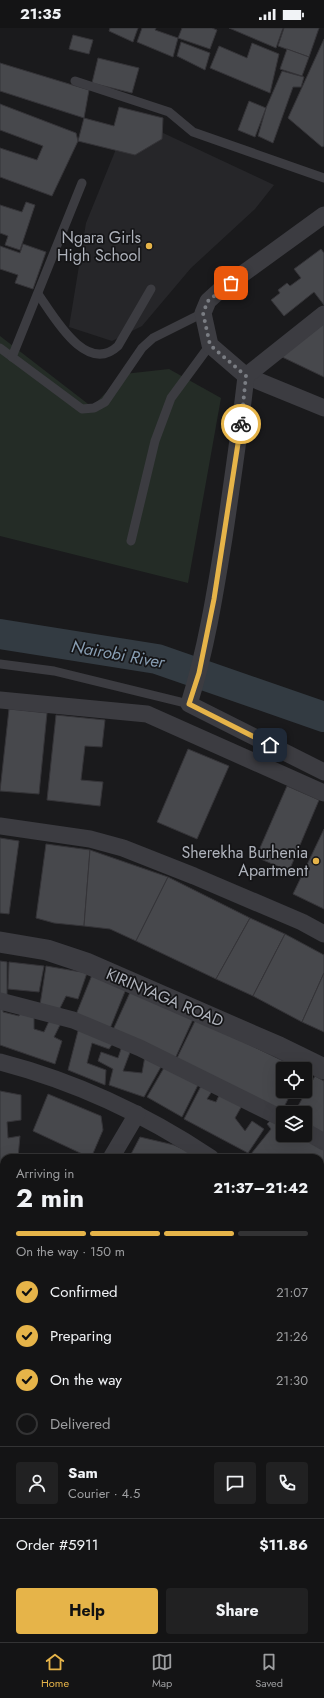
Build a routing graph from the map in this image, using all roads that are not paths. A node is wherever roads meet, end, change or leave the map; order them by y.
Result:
1 (75, 81) dead end
2 (324, 178) edge
3 (82, 183) dead end
4 (324, 216) edge
5 (151, 289) dead end
6 (38, 294) junction
7 (203, 313) junction
8 (324, 314) edge
9 (210, 345) junction
10 (0, 348) edge
11 (12, 357) junction
12 (246, 376) junction
13 (324, 408) edge
14 (131, 541) dead end
15 (0, 664) edge
16 (0, 700) edge
17 (189, 704) junction
18 (324, 772) edge
19 (324, 793) edge
20 (0, 826) edge
21 (324, 934) edge
22 (0, 942) edge
23 (0, 1001) edge
24 (0, 1062) edge
25 (324, 1069) edge
26 (137, 1114) junction
27 (276, 1116) edge
28 (312, 1135) edge
29 (324, 1142) edge
30 (113, 1154) edge
31 (204, 1154) edge

1 - 2 lane
3 - 6 lane
4 - 7 street
5 - 6 lane
6 - 11 lane
7 - 9 street
7 - 11 lane
8 - 12 street
9 - 12 street
9 - 14 lane
10 - 11 lane
12 - 13 street
12 - 17 street
15 - 17 lane
16 - 19 street
17 - 18 street
20 - 21 street
22 - 25 street, KIRINYAGA ROAD
23 - 27 street
24 - 26 street
26 - 30 street
26 - 31 street
28 - 29 street

